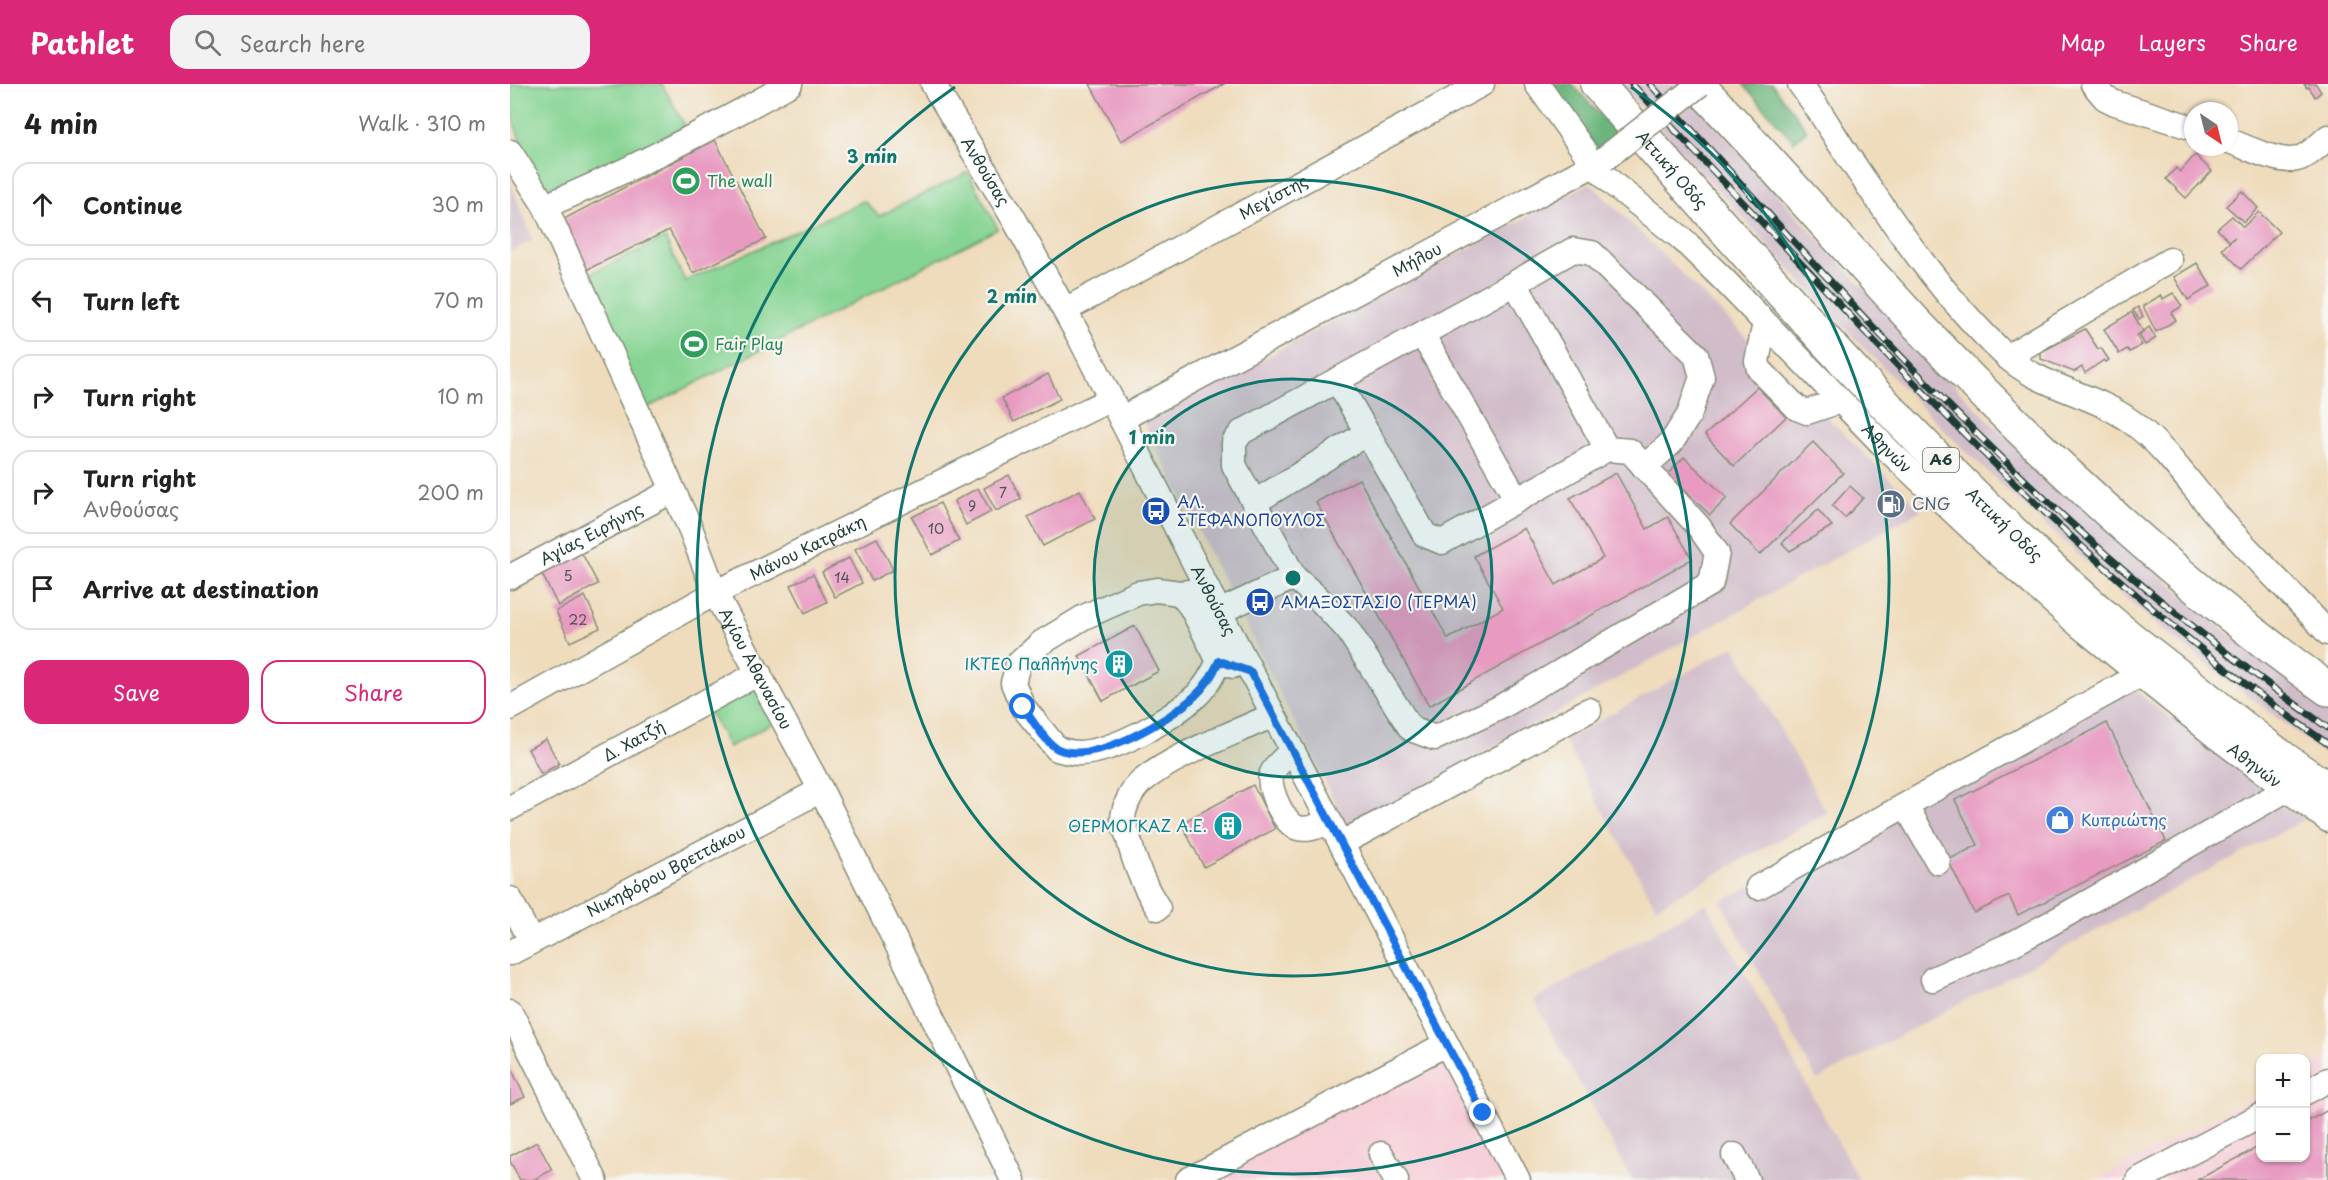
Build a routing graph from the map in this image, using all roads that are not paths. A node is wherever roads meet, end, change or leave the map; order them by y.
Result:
1 (790, 84) edge
2 (1482, 84) edge
3 (1537, 84) edge
4 (1597, 84) edge
5 (1698, 84) edge
6 (1800, 84) edge
7 (2093, 84) edge
8 (935, 85) edge
9 (2184, 125) edge
10 (2328, 137) edge
11 (2238, 144) edge
12 (510, 152) edge
13 (1599, 162) junction
14 (545, 206) junction
15 (2170, 260) dead end
16 (1515, 283) junction
17 (1065, 310) junction
18 (1765, 323) junction
19 (1422, 334) junction
20 (2007, 357) junction
21 (1337, 380) junction
22 (1840, 401) junction
23 (1116, 409) junction
24 (1367, 433) junction
25 (1607, 449) junction
26 (1644, 467) junction
27 (672, 491) junction
28 (1517, 500) junction
29 (1255, 502) junction
30 (510, 577) edge
31 (1294, 577) junction
32 (1208, 590) junction
33 (715, 593) junction
34 (1180, 593) junction
35 (1219, 612) junction
36 (2328, 633) edge
37 (1219, 661) junction
38 (1251, 672) junction
39 (759, 673) junction
40 (2140, 675) junction
41 (2328, 689) edge
42 (510, 708) edge
43 (1589, 710) dead end
44 (1273, 715) junction
45 (1292, 750) junction
46 (2328, 789) edge
47 (821, 790) junction
48 (2286, 790) junction
49 (1906, 806) junction
50 (510, 808) edge
51 (2328, 820) edge
52 (1330, 822) junction
53 (1342, 843) junction
54 (1938, 862) dead end
55 (1758, 887) dead end
56 (510, 899) edge
57 (1158, 908) dead end
58 (520, 947) edge
59 (1933, 980) dead end
60 (510, 1011) edge
61 (1446, 1044) junction
62 (2328, 1080) edge
63 (2310, 1090) edge
64 (2256, 1118) edge
65 (1382, 1154) dead end
66 (1734, 1155) dead end
67 (595, 1180) edge
68 (1013, 1180) edge
69 (1188, 1180) edge
70 (1396, 1180) edge
71 (1518, 1180) edge
72 (1747, 1180) edge
73 (2138, 1180) edge

1 - 14 street
2 - 17 street, Μεγίστης
3 - 13 street, Αθηνών
4 - 46 highway, Αττική Οδός / Α6
5 - 13 street, Μήλου, bridge
5 - 41 highway
6 - 20 street
7 - 9 street
8 - 17 street, Ανθούσας
10 - 11 street
12 - 14 street, Αγίου Αθανασίου
13 - 18 street, Αθηνών
13 - 23 street, Μήλου
14 - 27 street, Αγίου Αθανασίου
15 - 20 street
16 - 19 street
16 - 25 street
16 - 26 street
17 - 23 street, Ανθούσας
18 - 22 street, Αθηνών
18 - 22 street
19 - 21 street
19 - 28 street
20 - 36 street
21 - 24 street
21 - 29 street
22 - 40 street, Αθηνών
23 - 32 street, Ανθούσας
23 - 33 street, Μάνου Κατράκη
24 - 28 street
24 - 29 street
25 - 26 street
25 - 28 street
26 - 31 street
27 - 30 street, Αγίας Ειρήνης
27 - 33 street, Αγίου Αθανασίου
29 - 31 street
31 - 35 street
32 - 34 street
32 - 35 street, Ανθούσας
33 - 39 street, Αγίου Αθανασίου
33 - 42 street, Μάνου Κατράκη
34 - 37 street
34 - 37 street
35 - 38 street, Ανθούσας
37 - 38 street
38 - 44 street, Ανθούσας
39 - 47 street, Αγίου Αθανασίου
39 - 50 street, Δ. Χατζή
40 - 48 street, Αθηνών
40 - 49 street
43 - 53 street
44 - 45 street, Ανθούσας
44 - 57 street
45 - 52 street, Ανθούσας
45 - 52 street
47 - 58 street, Νικηφόρου Βρεττάκου
47 - 68 street, Αγίου Αθανασίου
48 - 51 street, Αθηνών
48 - 59 street
49 - 54 street
49 - 55 street
52 - 53 street, Ανθούσας
53 - 61 street, Ανθούσας
56 - 58 street
60 - 67 street
61 - 69 street
61 - 71 street, Ανθούσας
62 - 63 street
64 - 73 street
65 - 70 street
66 - 72 street

